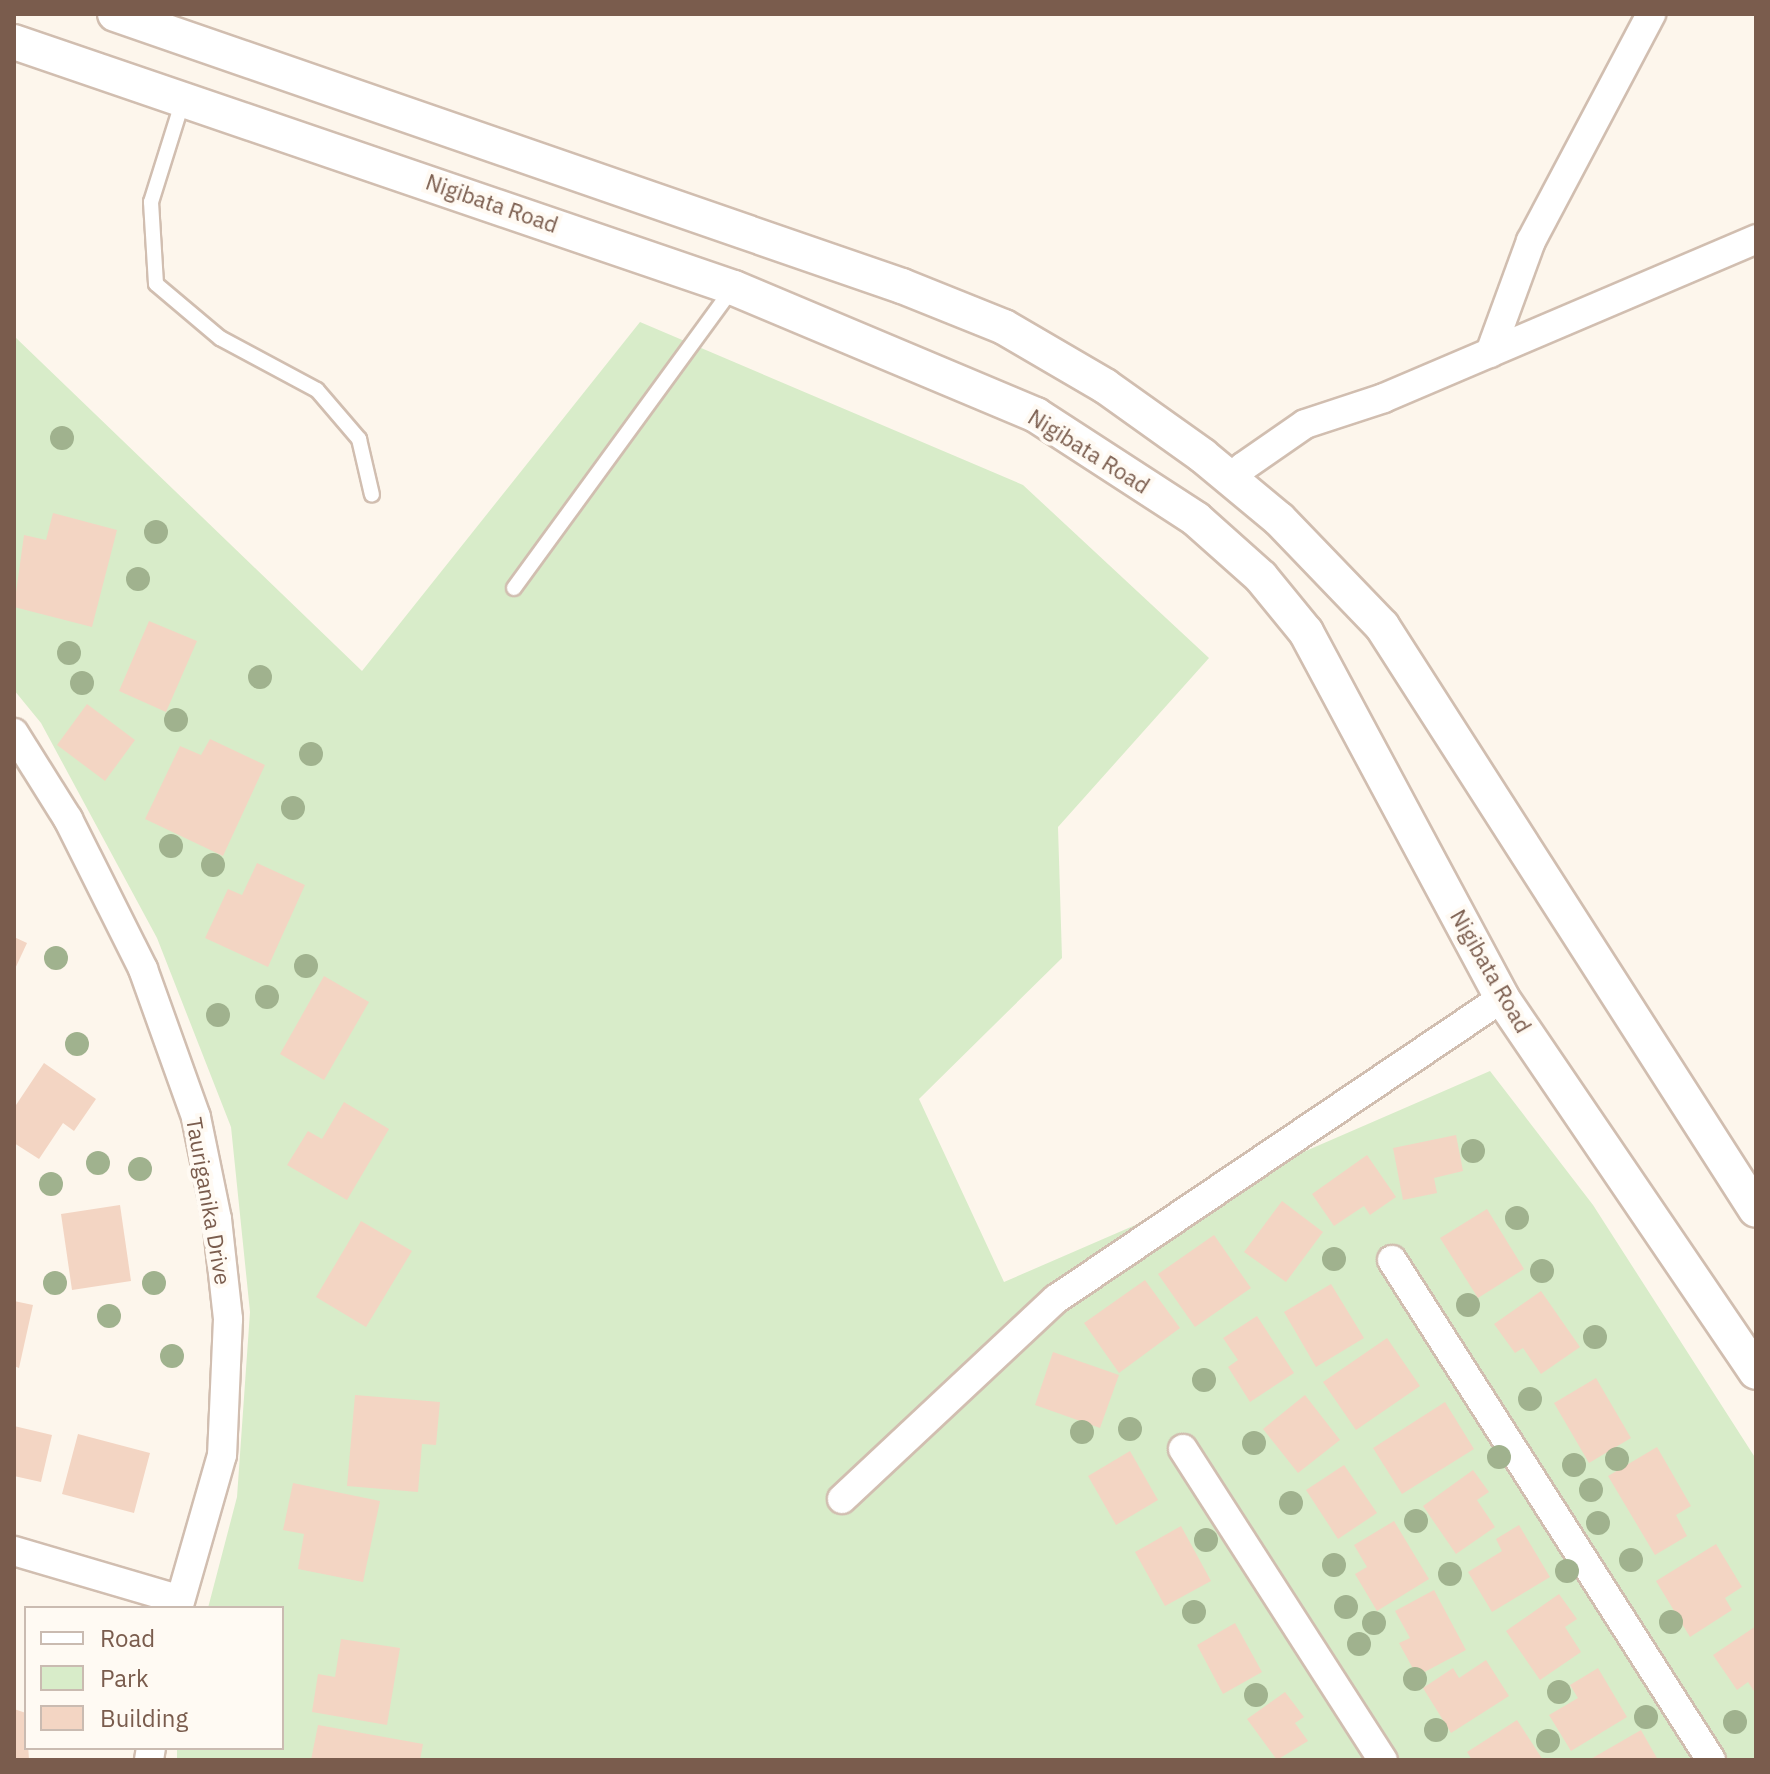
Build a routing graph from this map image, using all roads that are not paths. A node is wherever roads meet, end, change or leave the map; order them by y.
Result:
1 (115, 14) edge
2 (1651, 14) edge
3 (14, 42) edge
4 (185, 96) junction
5 (1756, 239) edge
6 (734, 288) junction
7 (1490, 353) junction
8 (1235, 483) junction
9 (372, 495) dead end
10 (514, 588) dead end
11 (14, 733) edge
12 (1502, 998) junction
13 (1756, 1210) edge
14 (1392, 1260) dead end
15 (1756, 1372) edge
16 (1183, 1449) dead end
17 (842, 1499) dead end
18 (14, 1551) edge
19 (179, 1604) edge
20 (1383, 1760) edge
21 (1711, 1760) edge

1 - 8 street
2 - 7 street
3 - 4 street, Nigibata Road
4 - 6 street, Nigibata Road
4 - 9 lane
5 - 7 street
6 - 10 lane
6 - 12 street, Nigibata Road
7 - 8 street
8 - 13 street
11 - 19 street, Tauriganika Drive
12 - 15 street, Nigibata Road
12 - 17 street
14 - 21 street
16 - 20 street
18 - 19 street

